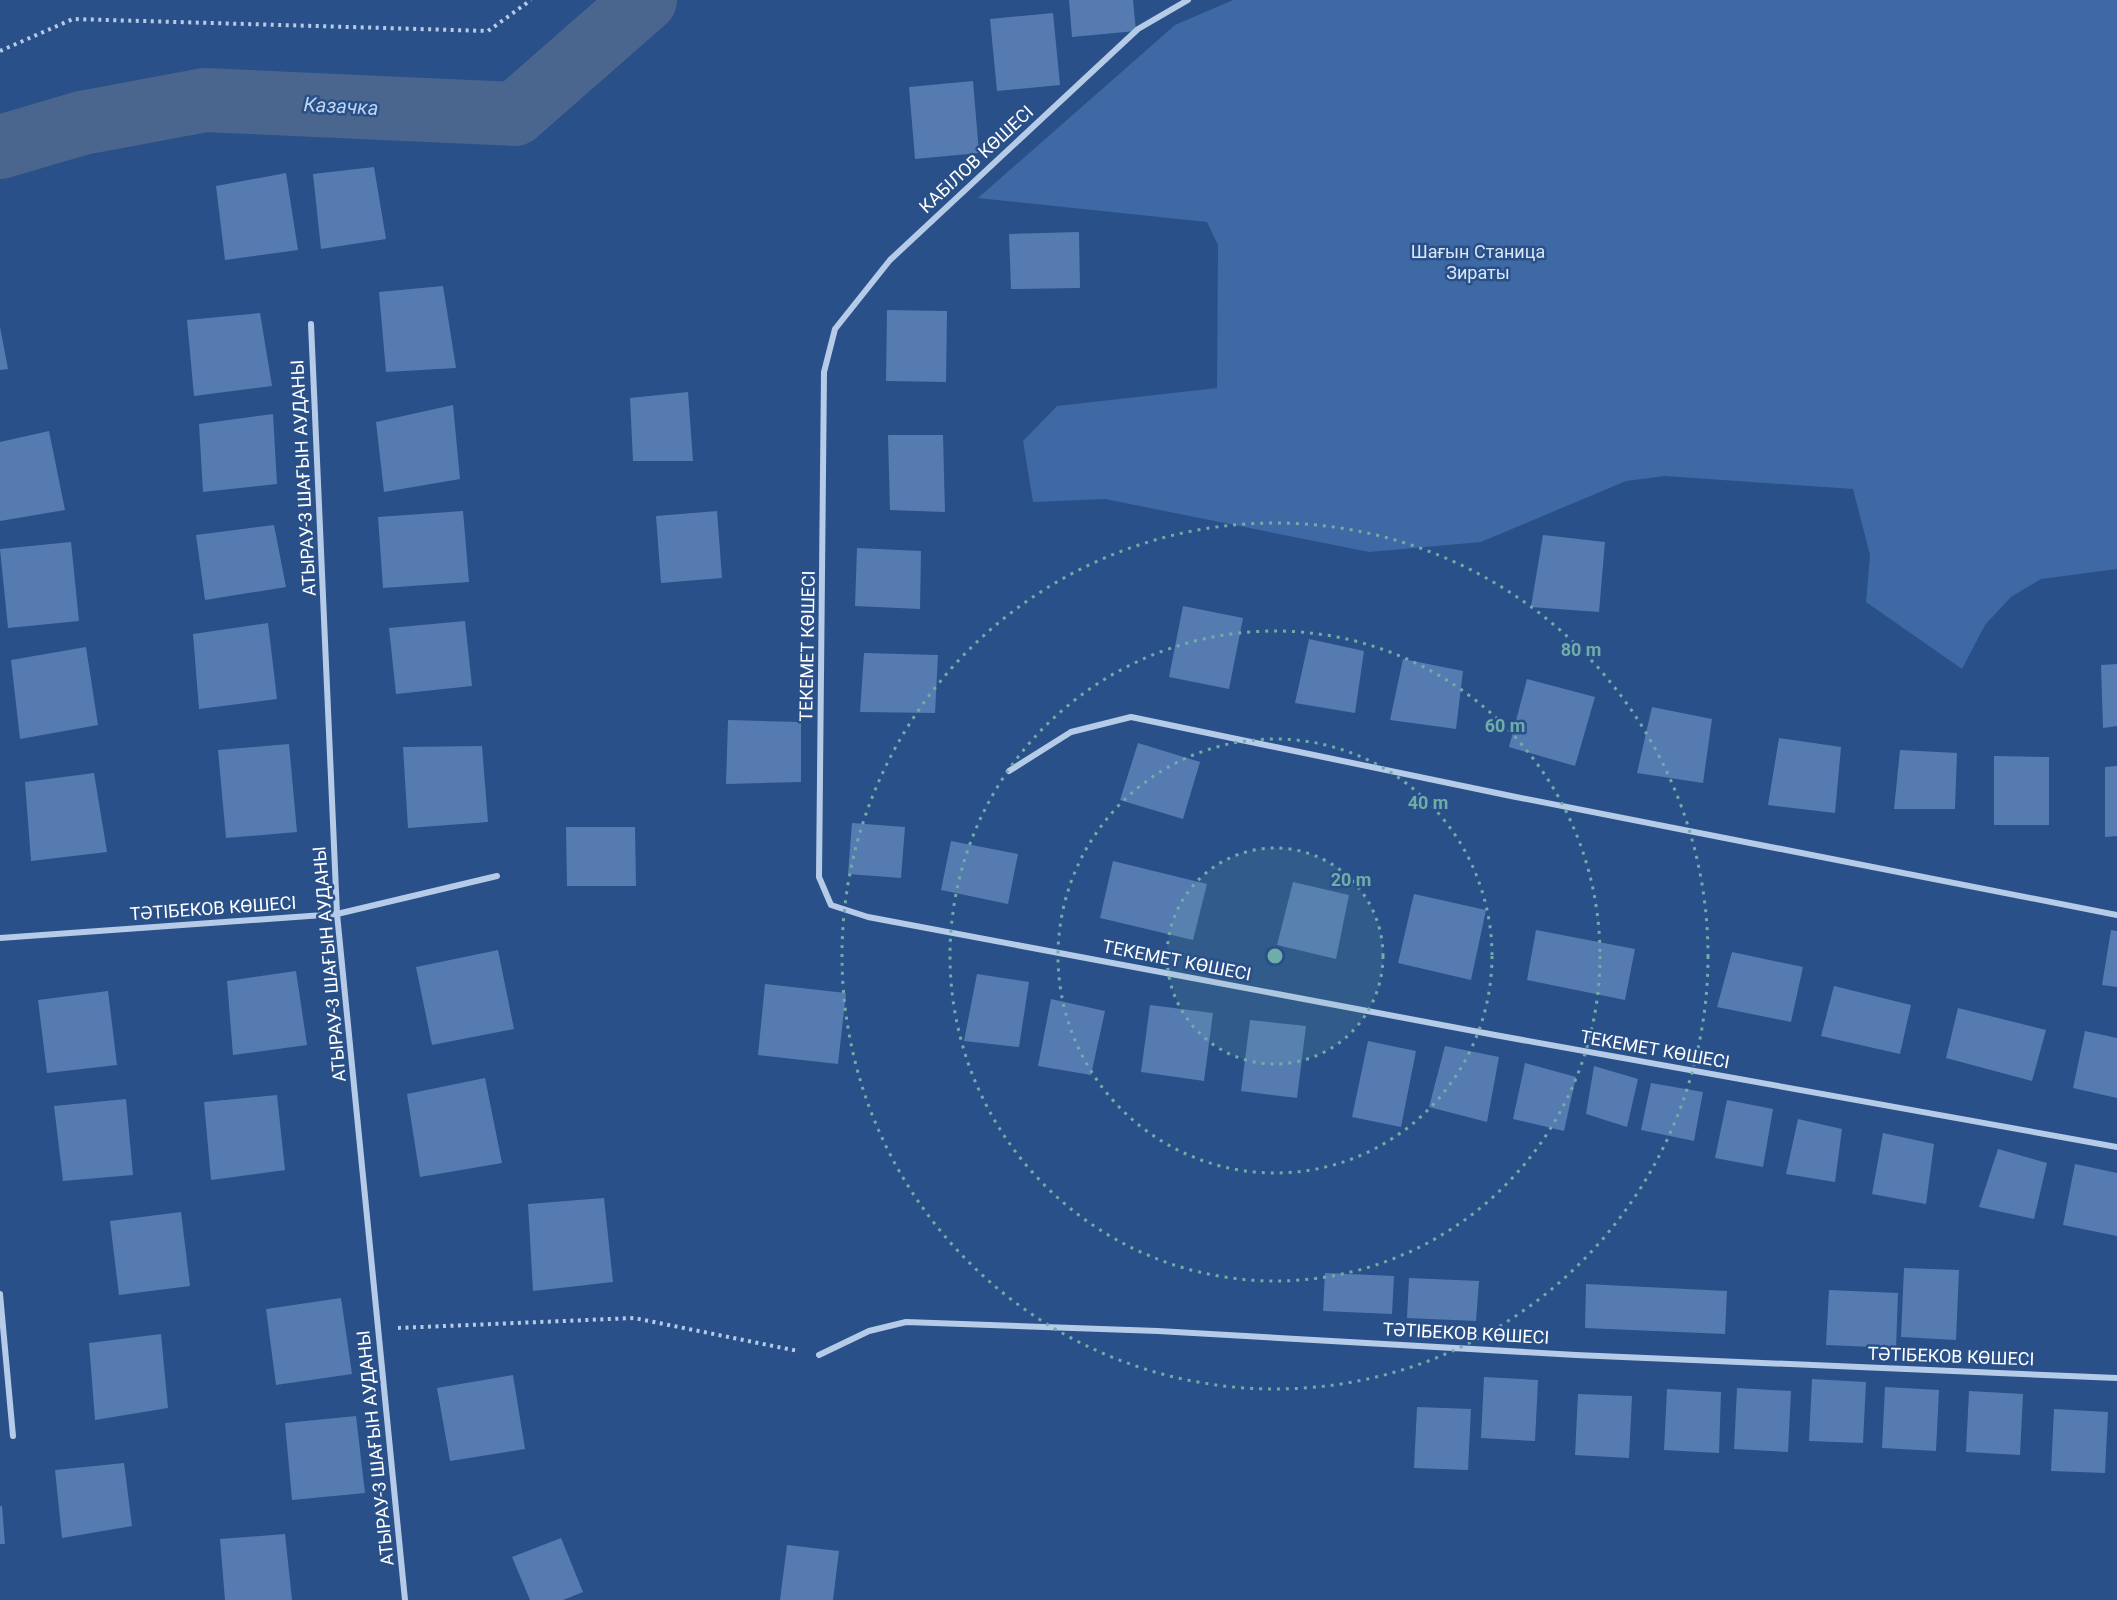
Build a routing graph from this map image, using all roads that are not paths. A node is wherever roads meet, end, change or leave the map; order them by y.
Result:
1 (1188, 0) edge
2 (311, 324) dead end
3 (824, 372) joint
4 (1009, 771) dead end
5 (497, 876) dead end
6 (337, 914) junction
7 (2117, 915) edge
8 (0, 938) edge
9 (2117, 1147) edge
10 (0, 1294) edge
11 (819, 1355) road end
12 (2117, 1378) edge
13 (13, 1436) dead end
14 (405, 1600) edge

1 - 3 street, КАБІЛОВ КӨШЕСІ
2 - 6 street, АТЫРАУ-3 ШАҒЫН АУДАНЫ
3 - 9 street, ТЕКЕМЕТ КӨШЕСІ
4 - 7 street
5 - 6 street, ТӘТІБЕКОВ КӨШЕСІ
6 - 8 street, ТӘТІБЕКОВ КӨШЕСІ
6 - 14 street, АТЫРАУ-3 ШАҒЫН АУДАНЫ
10 - 13 street
11 - 12 street, ТӘТІБЕКОВ КӨШЕСІ

